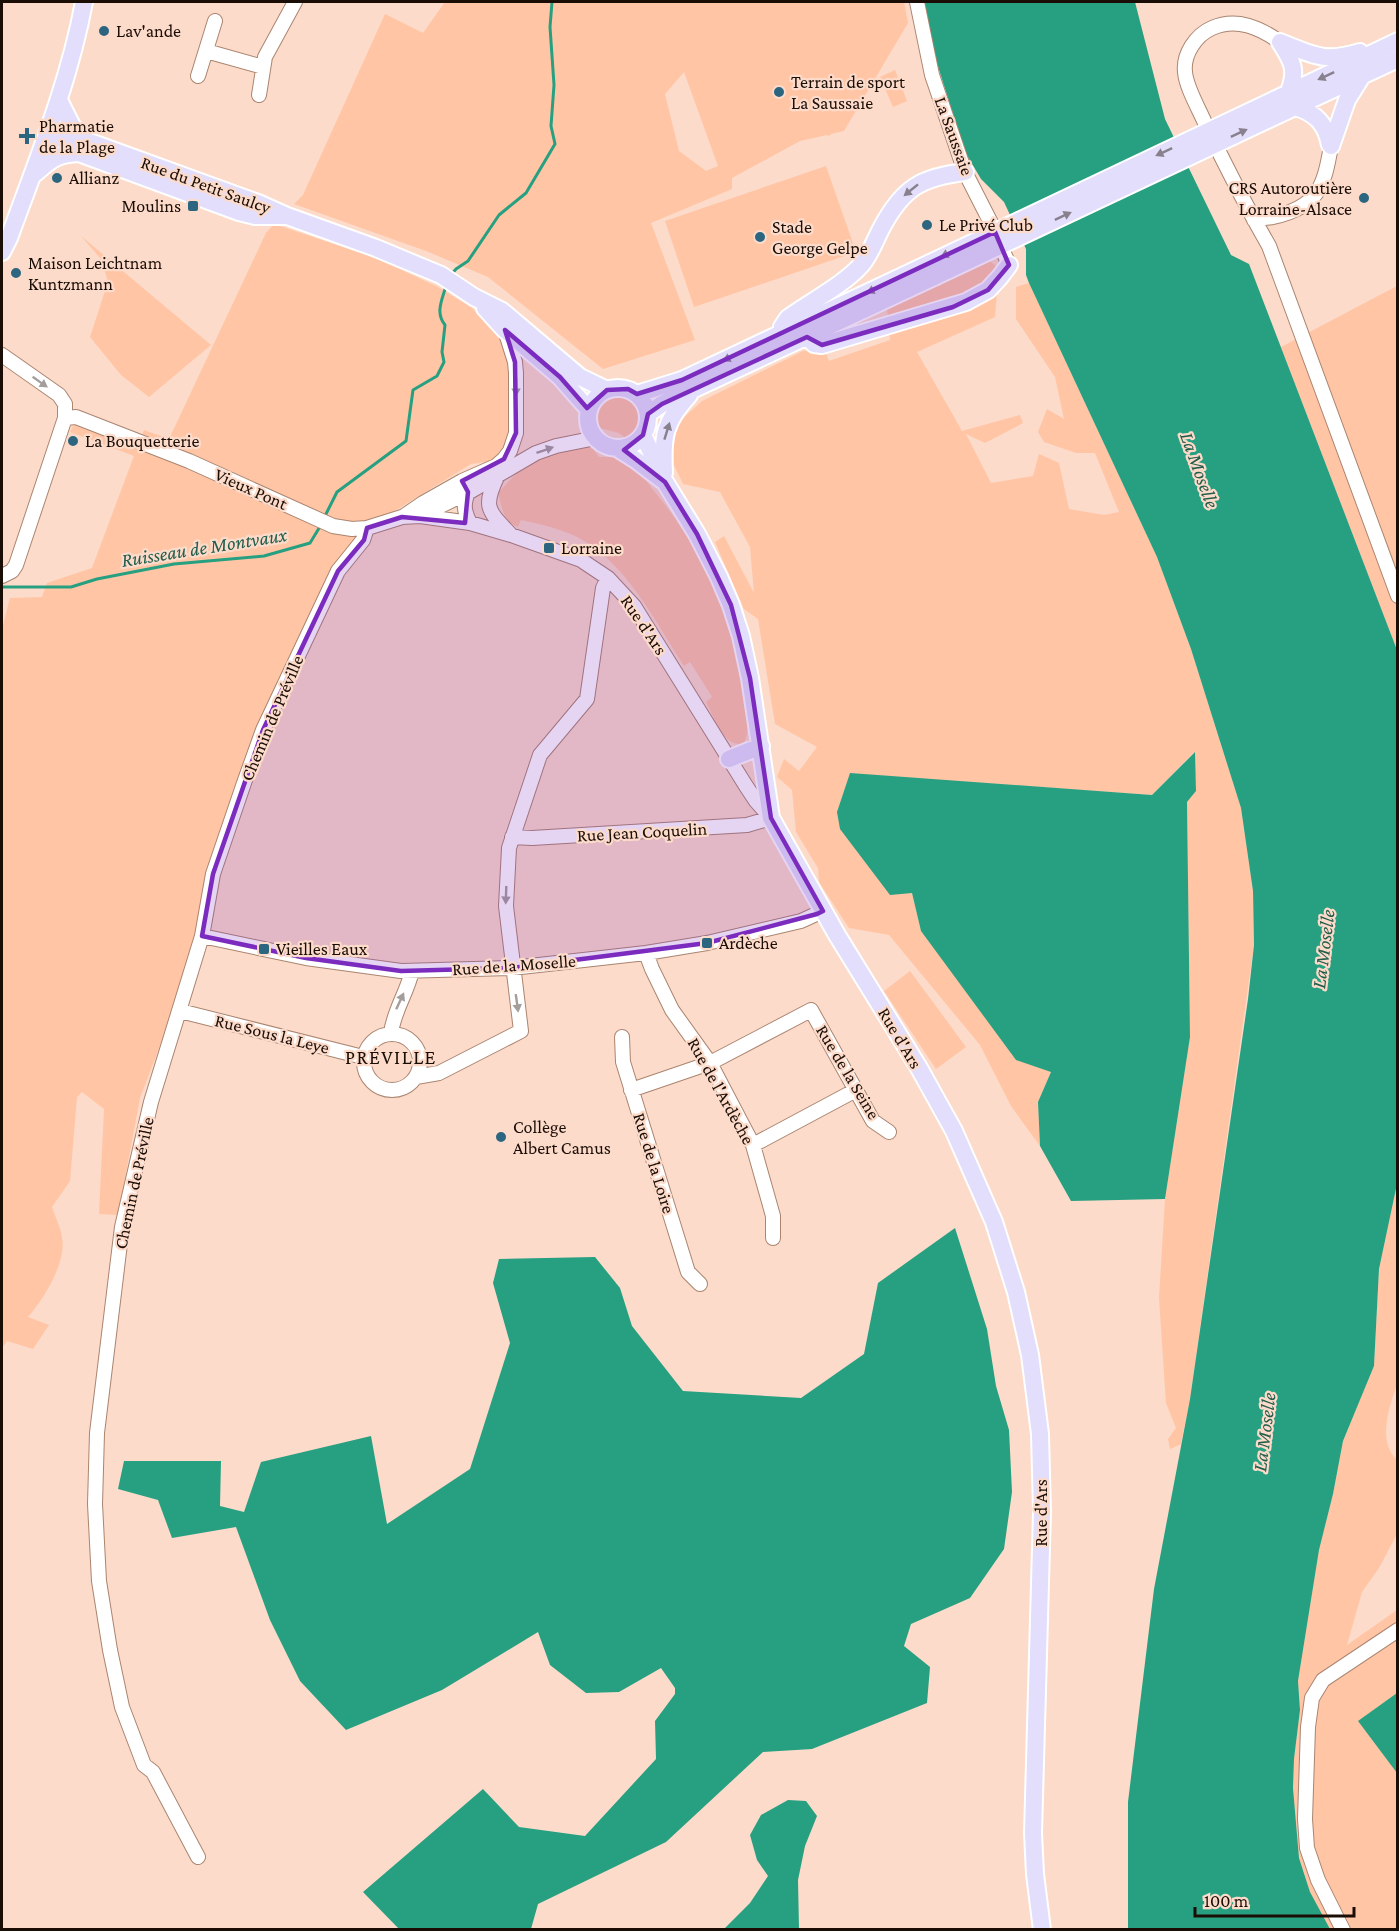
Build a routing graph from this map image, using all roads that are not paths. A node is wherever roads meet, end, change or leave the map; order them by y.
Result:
1 (84, 2) edge
2 (295, 2) edge
3 (917, 2) edge
4 (215, 21) dead end
5 (1398, 40) edge
6 (1280, 42) junction
7 (206, 51) junction
8 (1398, 59) edge
9 (263, 67) junction
10 (198, 76) dead end
11 (1362, 76) junction
12 (259, 95) dead end
13 (59, 100) junction
14 (1284, 103) junction
15 (53, 134) junction
16 (1330, 146) junction
17 (83, 147) junction
18 (965, 172) junction
19 (32, 177) junction
20 (1254, 220) junction
21 (2, 252) edge
22 (1009, 265) joint
23 (931, 270) junction
24 (474, 297) junction
25 (505, 330) junction
26 (784, 332) junction
27 (808, 337) junction
28 (2, 355) edge
29 (695, 389) junction
30 (607, 390) junction
31 (637, 394) junction
32 (590, 410) junction
33 (648, 414) junction
34 (65, 418) junction
35 (643, 435) junction
36 (596, 438) junction
37 (617, 448) junction
38 (498, 474) junction
39 (665, 482) junction
40 (465, 487) junction
41 (489, 506) junction
42 (420, 516) junction
43 (402, 517) junction
44 (470, 523) junction
45 (367, 528) junction
46 (511, 535) junction
47 (2, 576) edge
48 (608, 578) junction
49 (1398, 596) edge
50 (761, 746) junction
51 (729, 759) junction
52 (771, 818) junction
53 (512, 837) junction
54 (823, 911) junction
55 (202, 936) junction
56 (646, 953) junction
57 (512, 968) junction
58 (412, 971) junction
59 (180, 1011) junction
60 (391, 1033) junction
61 (622, 1037) dead end
62 (363, 1057) junction
63 (710, 1064) junction
64 (416, 1077) junction
65 (632, 1090) junction
66 (856, 1090) junction
67 (889, 1132) dead end
68 (753, 1145) junction
69 (773, 1238) dead end
70 (700, 1284) dead end
71 (1398, 1630) edge
72 (198, 1857) dead end
73 (1042, 1929) edge
74 (1343, 1929) edge

1 - 13 main road
2 - 9 street
3 - 18 street, La Saussaie
4 - 7 street
5 - 6 main road
5 -> 14 main road
6 - 14 main road
6 - 20 street
7 - 9 street
7 - 10 street
8 - 11 main road
9 - 12 street
11 - 14 main road
11 - 16 main road
13 - 15 main road
13 - 17 main road, Rue du Petit Saulcy
14 - 16 main road
14 - 23 main road, bridge
15 - 17 main road, Rue du Petit Saulcy
15 - 19 main road
16 - 20 street
17 - 19 main road
17 - 24 main road, Rue du Petit Saulcy
18 - 22 street, La Saussaie
18 -> 26 main road
19 - 21 main road
20 - 49 street
22 - 27 main road
23 -> 26 main road
23 - 27 main road
24 - 25 main road
24 - 30 main road
25 - 32 main road
25 -> 40 street
26 -> 31 main road
27 - 29 main road
28 -> 34 street
29 - 33 main road
39 -> 29 main road
30 - 31 main road
30 - 32 main road
31 - 33 main road
32 - 36 main road
33 - 35 main road
34 - 45 street, Vieux Pont
34 - 47 street
35 - 37 main road
35 - 39 main road
36 - 37 main road
38 -> 36 street
37 - 39 main road
38 - 40 street
38 - 41 street
39 - 50 main road
40 - 41 street
40 - 42 street
40 - 43 street
40 - 44 street
41 - 46 street
42 - 43 street
42 - 44 street, Rue d'Ars
43 - 45 street
44 - 46 street, Rue d'Ars
45 - 55 street, Chemin de Préville
46 - 48 street, Rue d'Ars
48 - 51 street, Rue d'Ars
48 - 53 street
50 - 51 main road
50 - 52 main road
51 - 52 street, Rue d'Ars
52 - 53 street, Rue Jean Coquelin
52 - 54 main road, Rue d'Ars
53 -> 57 street
54 - 56 street, Rue de la Moselle
54 - 73 main road, Rue d'Ars
55 - 58 street, Rue de la Moselle
55 - 59 street, Chemin de Préville
56 - 57 street, Rue de la Moselle
56 - 63 street, Rue de l'Ardèche
57 - 58 street, Rue de la Moselle
57 -> 64 street
60 -> 58 street
59 - 62 street, Rue Sous la Leye
59 - 72 street, Chemin de Préville
60 - 62 street
60 - 64 street
61 - 65 street, Rue de la Loire
62 - 64 street
63 - 65 street
63 - 66 street, Rue de la Seine
63 - 68 street, Rue de l'Ardèche
65 - 70 street, Rue de la Loire
66 - 67 street, Rue de la Seine
66 - 68 street
68 - 69 street, Rue de l'Ardèche
71 - 74 street

